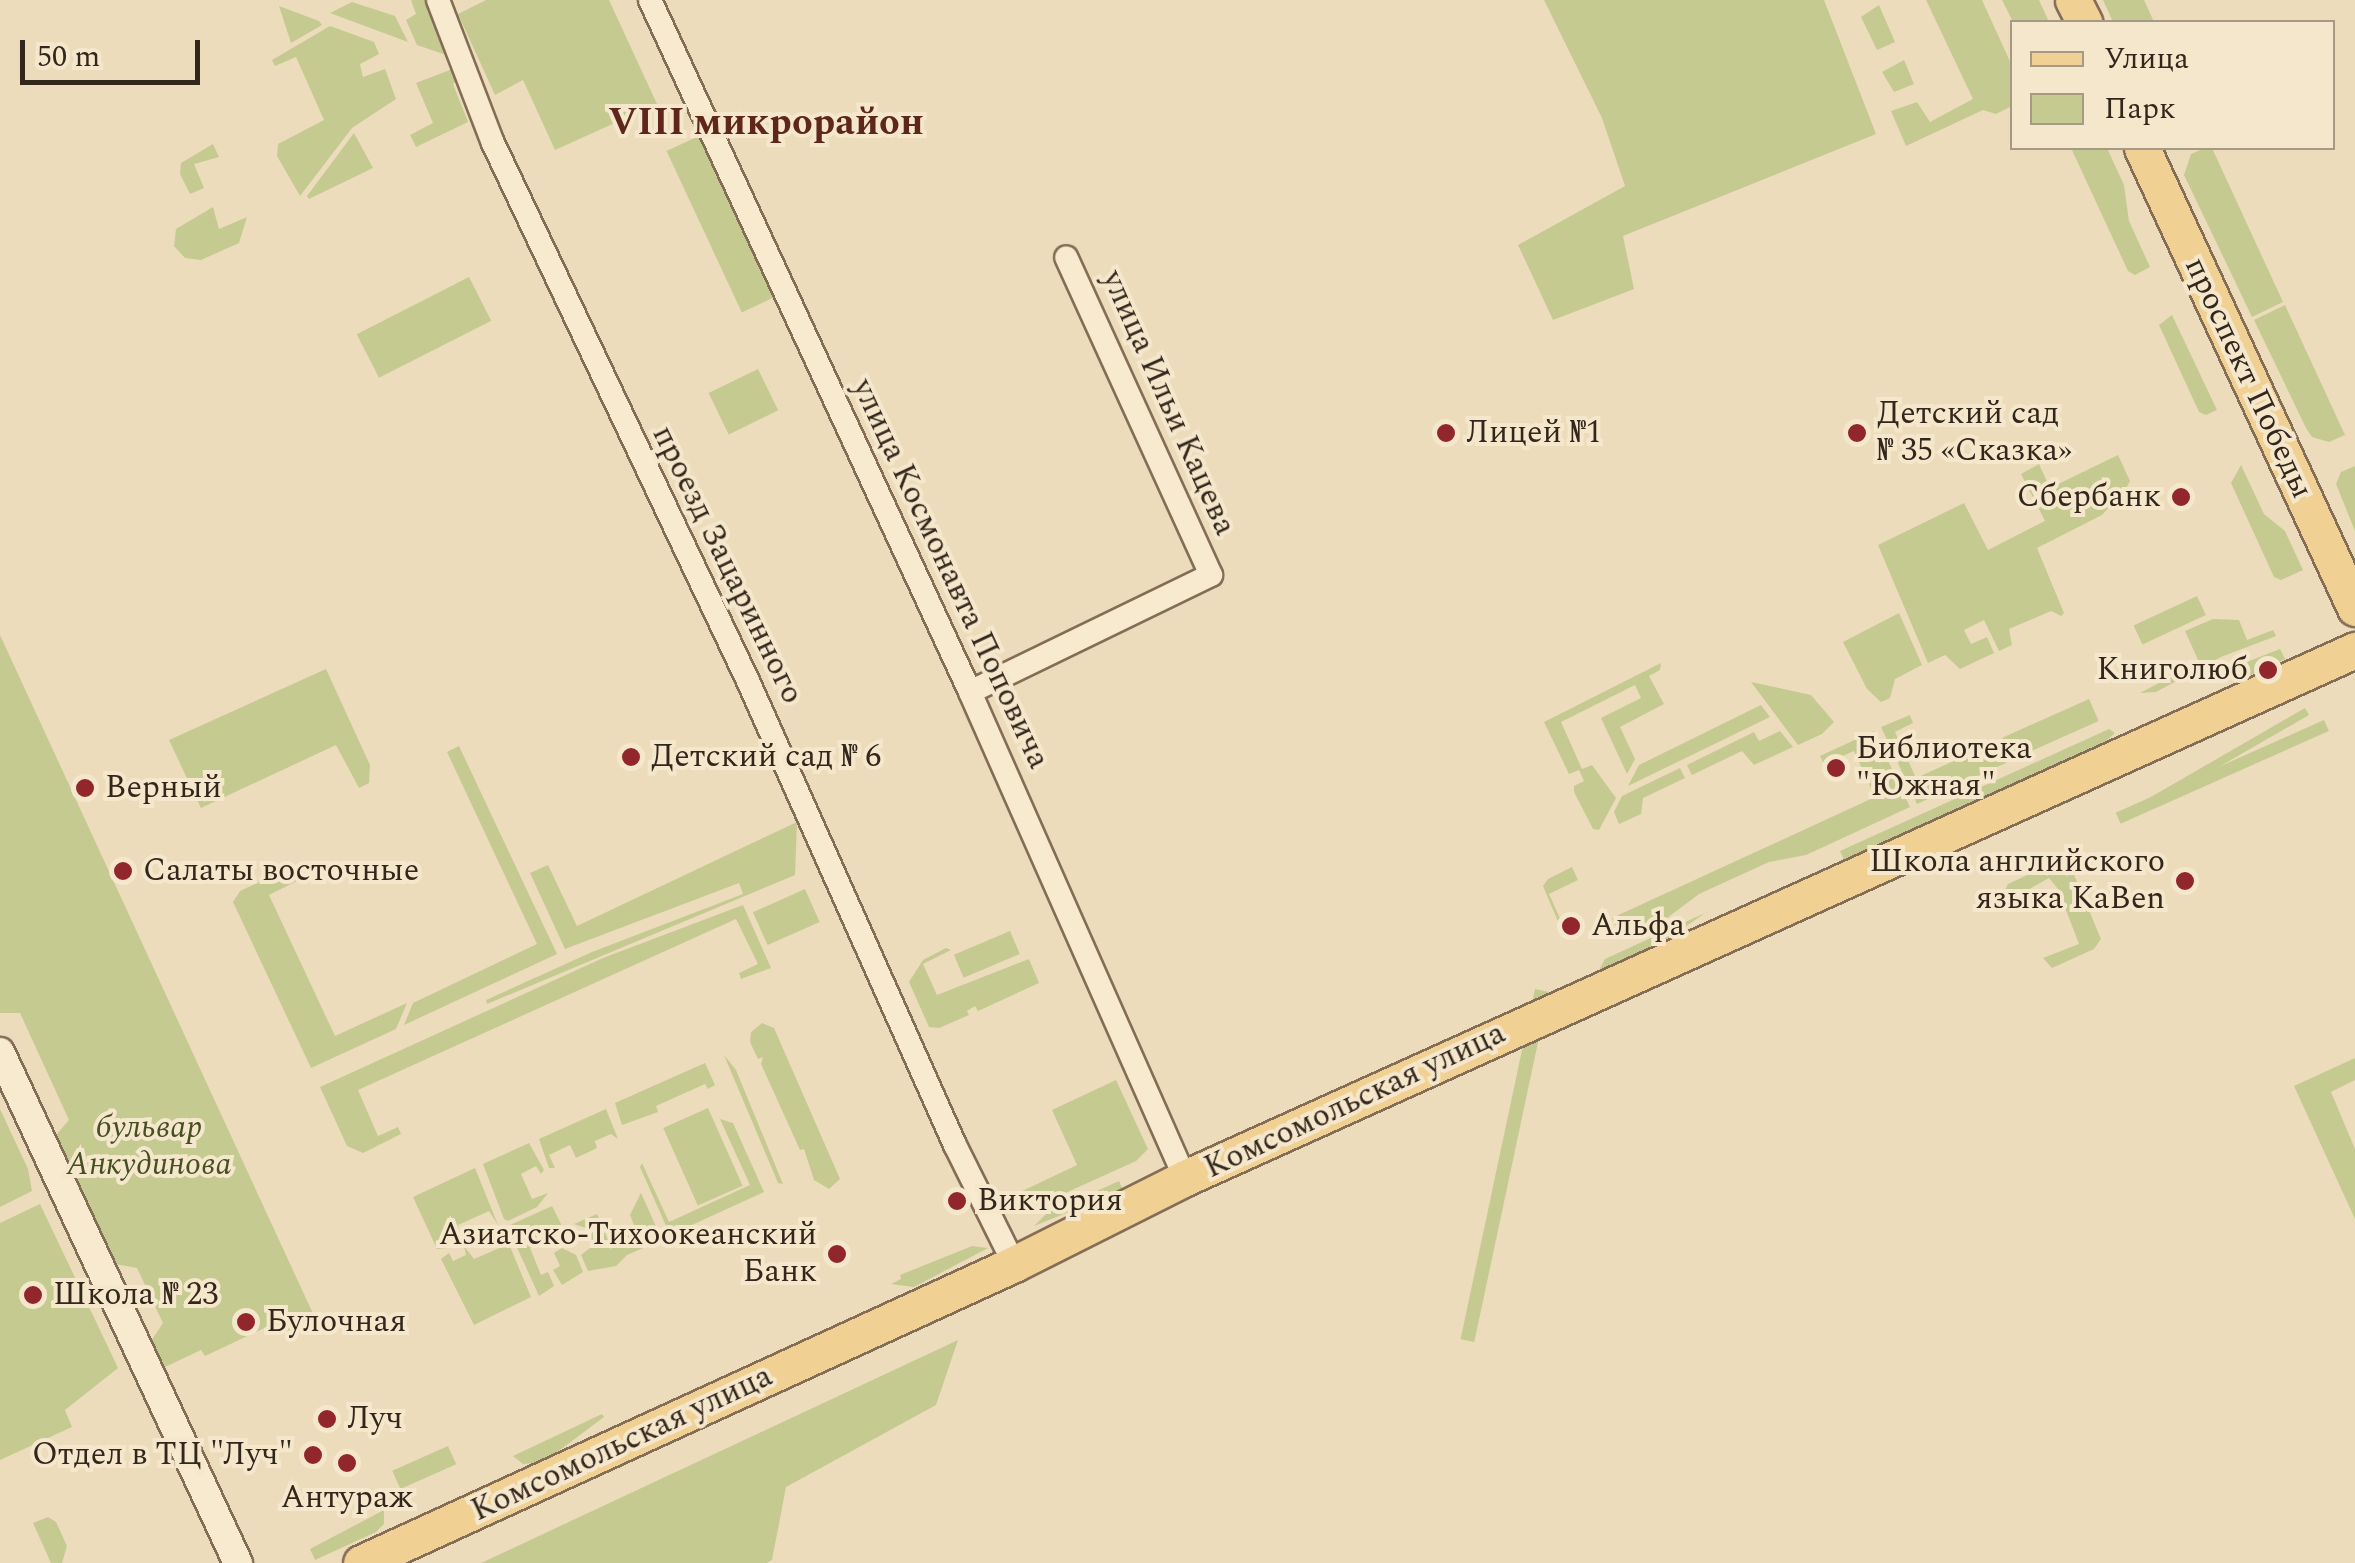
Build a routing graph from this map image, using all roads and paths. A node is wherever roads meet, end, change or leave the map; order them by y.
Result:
1 (438, 0) edge
2 (650, 0) edge
3 (2143, 150) edge
4 (1066, 258) dead end
5 (2355, 608) edge
6 (2355, 650) edge
7 (970, 692) junction
8 (0, 1052) edge
9 (1185, 1178) junction
10 (1014, 1264) junction
11 (238, 1563) edge
12 (361, 1563) edge

1 - 10 street, проезд Зацаринного
2 - 7 street, улица Космонавта Поповича
3 - 5 main road, проспект Победы
4 - 7 street, улица Ильи Кацева
6 - 9 main road, Комсомольская улица
7 - 9 street, улица Космонавта Поповича
8 - 11 street
9 - 10 main road, Комсомольская улица
10 - 12 main road, Комсомольская улица

